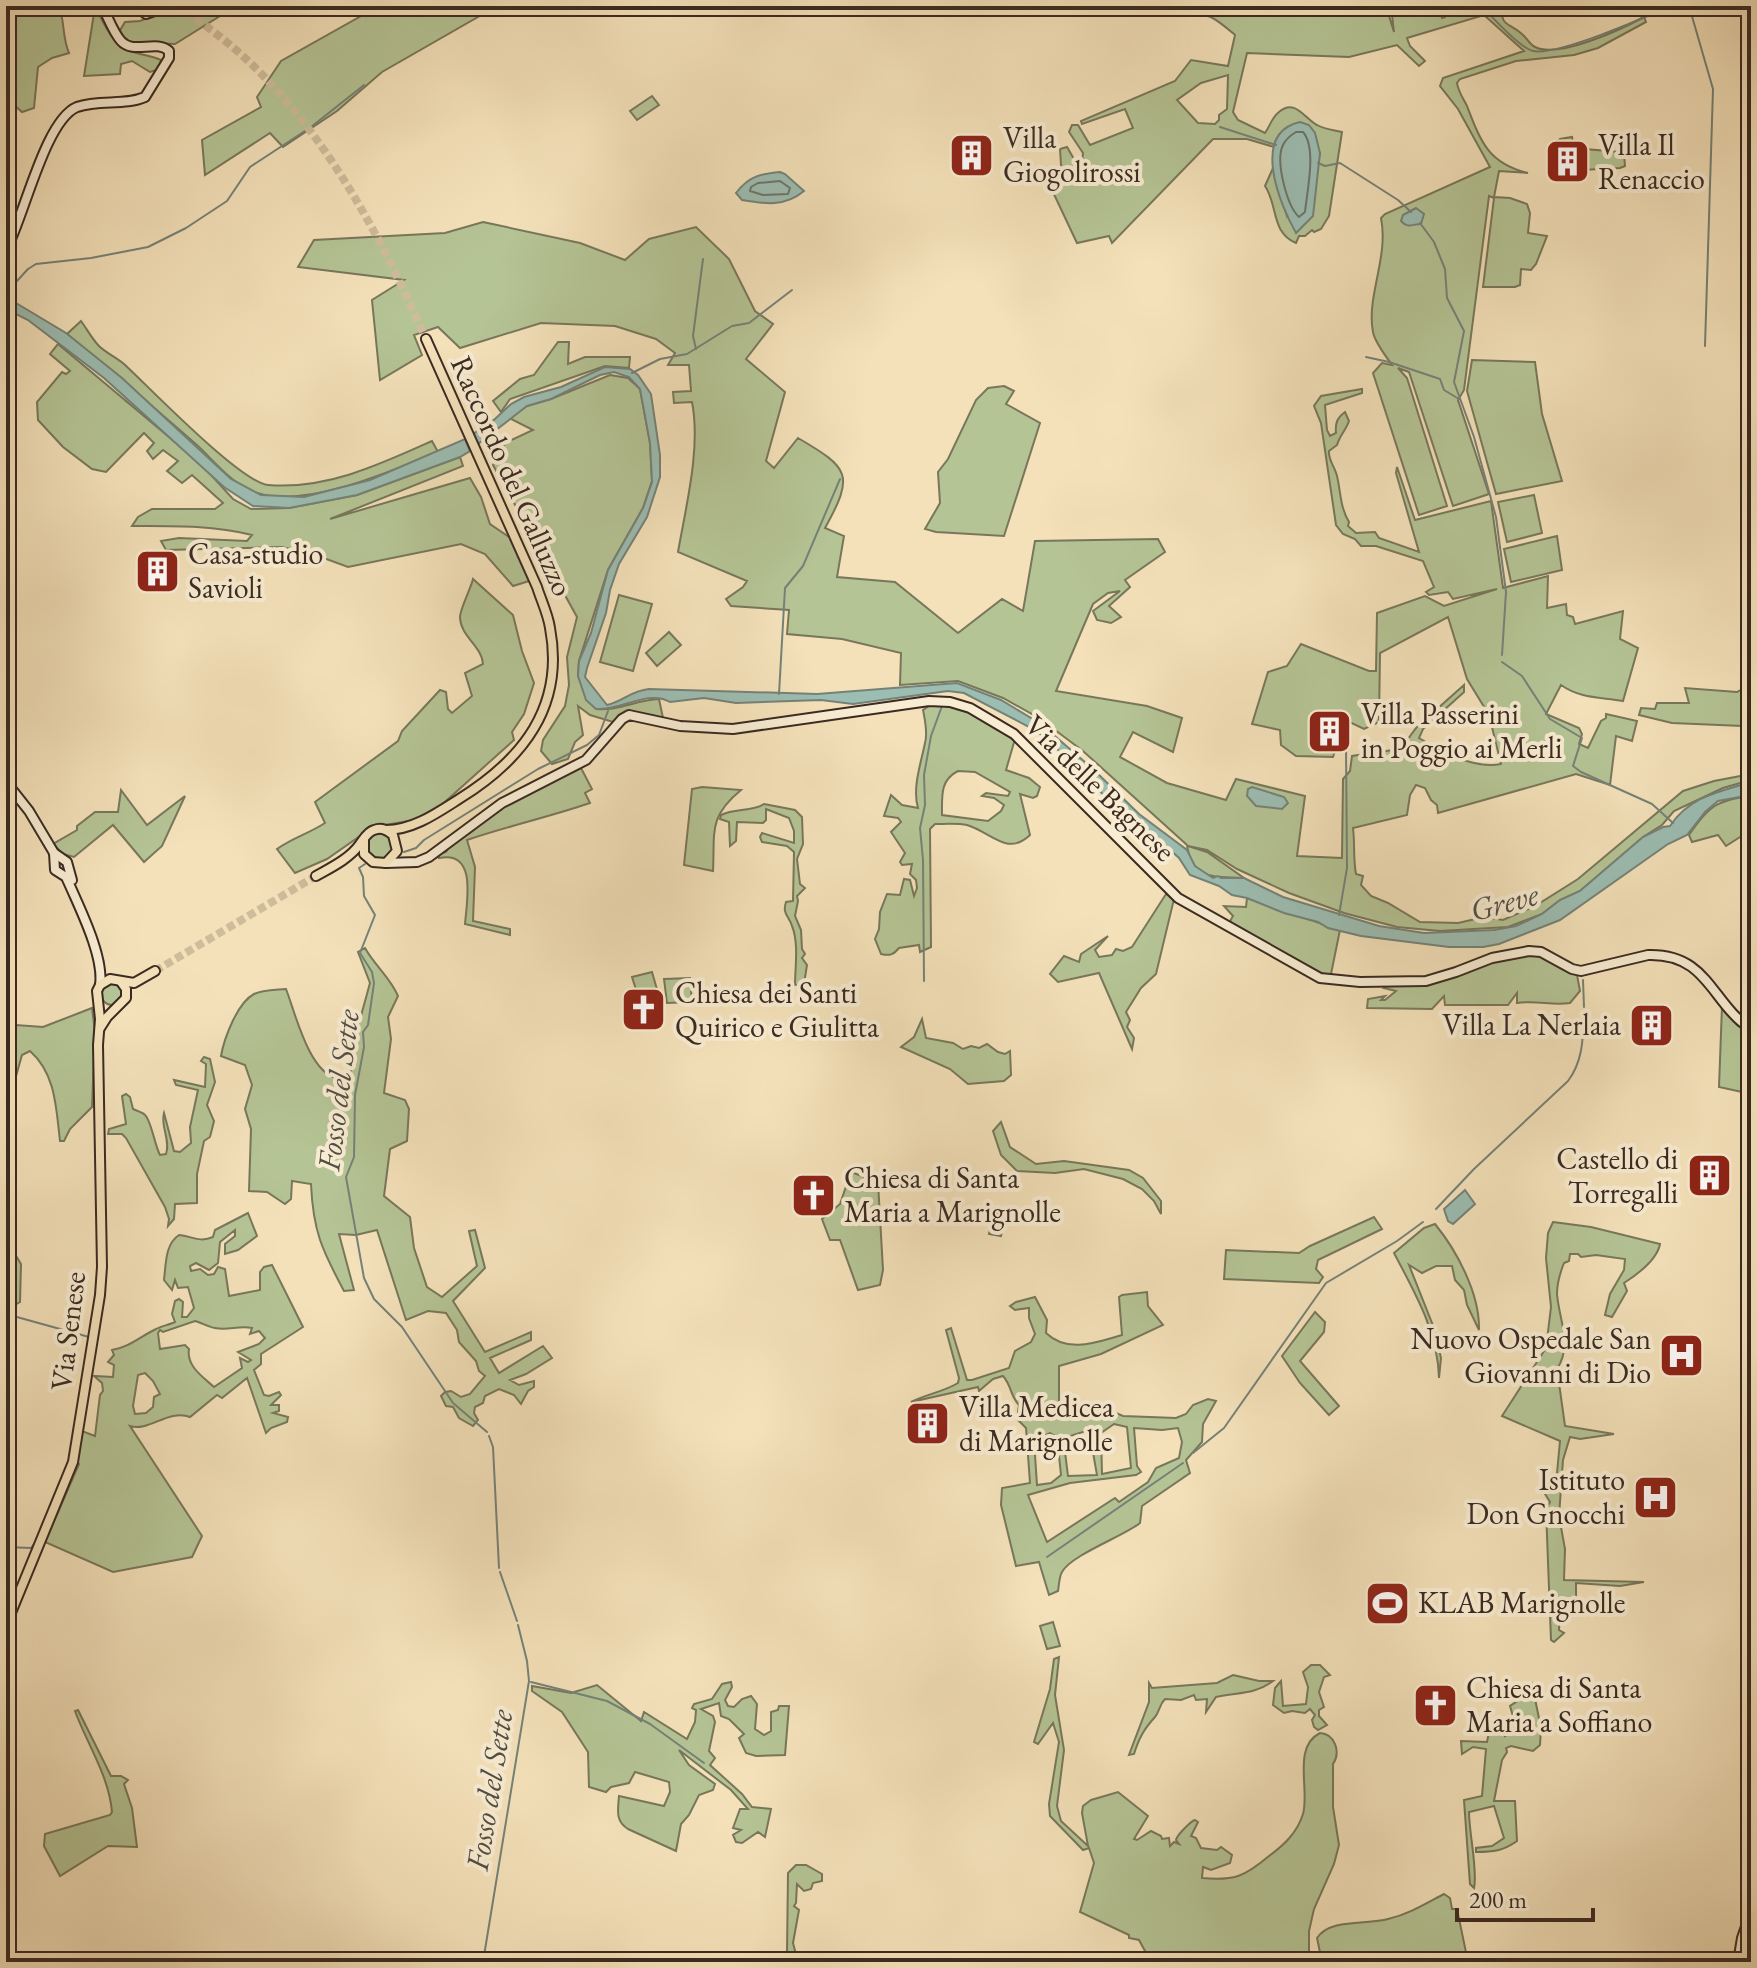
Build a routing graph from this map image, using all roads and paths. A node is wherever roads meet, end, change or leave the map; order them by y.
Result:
1 (102, 6) edge
2 (135, 6) edge
3 (169, 6) edge
4 (6, 250) edge
5 (426, 339) tunnel mouth
6 (6, 782) edge
7 (427, 818) junction
8 (386, 830) junction
9 (364, 840) junction
10 (397, 849) junction
11 (366, 857) junction
12 (343, 861) junction
13 (405, 862) junction
14 (386, 863) junction
15 (316, 876) tunnel mouth
16 (97, 958) junction
17 (155, 971) tunnel mouth
18 (116, 980) junction
19 (140, 980) junction
20 (100, 985) junction
21 (98, 998) junction
22 (122, 1005) junction
23 (100, 1029) junction
24 (1751, 1029) edge
25 (6, 1625) edge
26 (1751, 1912) edge
27 (1738, 1962) edge

1 - 4 main road
2 - 3 main road
5 - 7 main road, Raccordo del Galluzzo
6 - 16 main road, Via Senese
7 - 8 main road, Raccordo del Galluzzo
7 - 10 main road, Raccordo del Galluzzo
8 - 9 main road
8 - 10 main road
9 - 11 main road
9 - 12 main road
10 - 13 main road
10 - 14 main road
11 - 12 main road
11 - 14 main road
12 - 15 main road
13 - 14 main road, Via delle Bagnese
13 - 24 main road, Via delle Bagnese
16 - 18 main road, Via Senese
16 - 20 main road, Via Senese
17 - 19 main road
18 - 19 main road
18 - 20 main road
18 - 22 main road, Via Senese
19 - 22 main road
20 - 21 main road, Via Senese
21 - 22 main road
21 - 23 main road, Via Senese
22 - 23 main road
23 - 25 main road, Via Senese
26 - 27 main road

